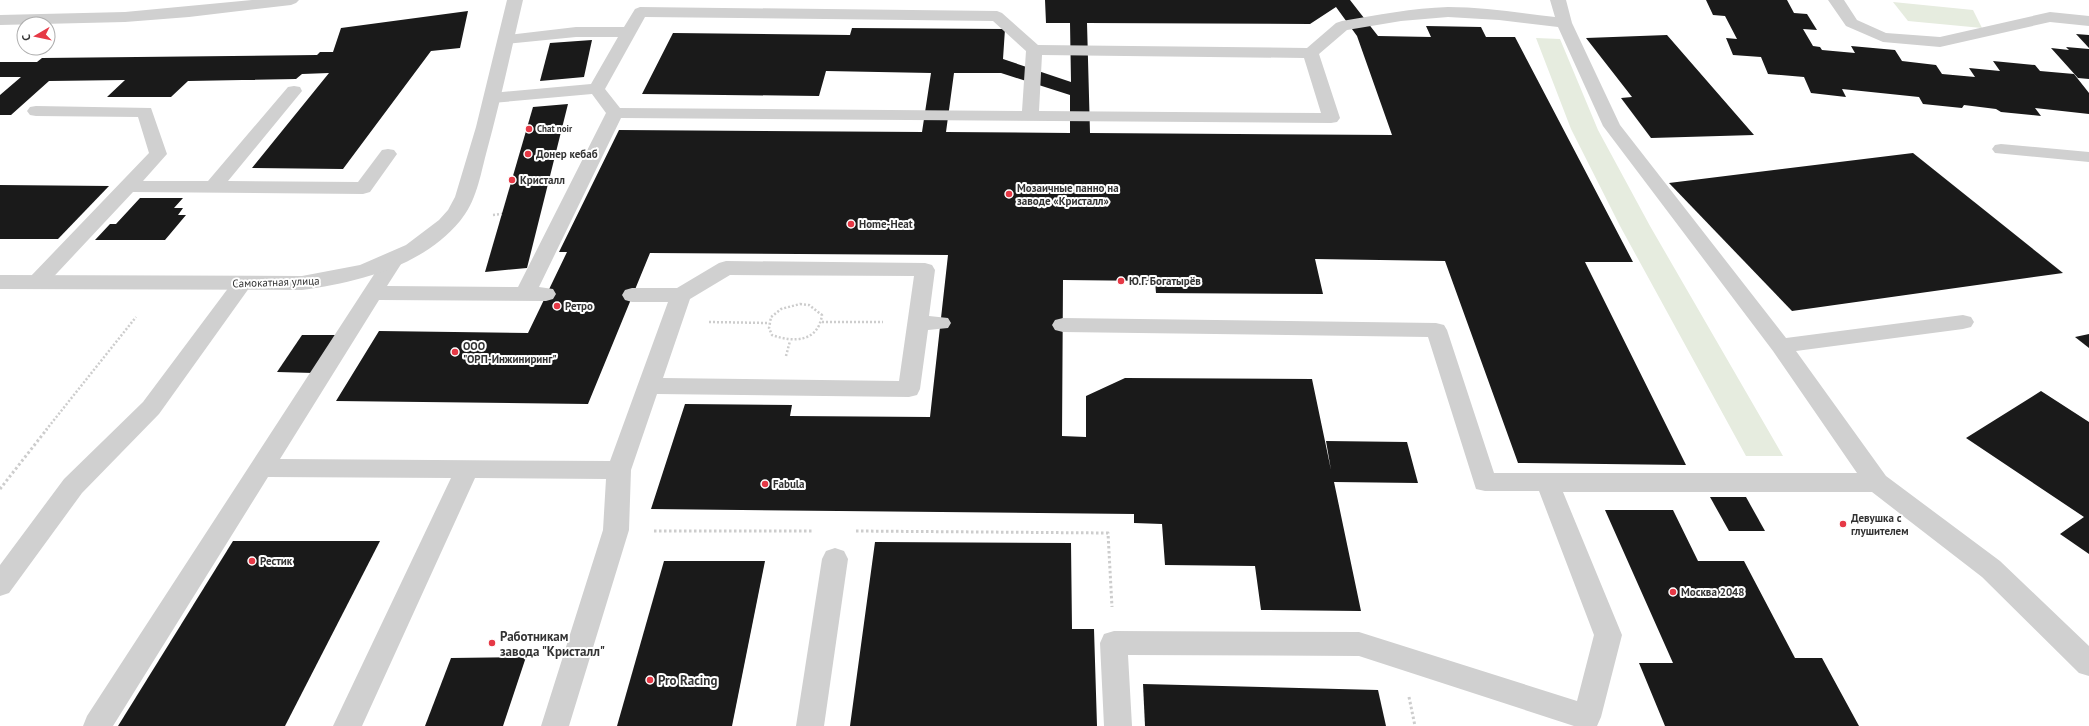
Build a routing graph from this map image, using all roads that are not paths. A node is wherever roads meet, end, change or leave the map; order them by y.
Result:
1 (291, 0) edge
2 (515, 0) edge
3 (1558, 0) edge
4 (1836, 0) edge
5 (0, 20) edge
6 (2089, 21) edge
7 (1564, 23) junction
8 (628, 32) junction
9 (506, 39) junction
10 (1034, 50) junction
11 (1311, 53) junction
12 (597, 89) junction
13 (294, 91) dead end
14 (492, 98) junction
15 (36, 111) dead end
16 (615, 113) junction
17 (1030, 116) junction
18 (2001, 149) dead end
19 (388, 154) dead end
20 (2089, 157) edge
21 (128, 186) junction
22 (213, 187) junction
23 (393, 261) junction
24 (0, 282) edge
25 (37, 282) junction
26 (242, 284) junction
27 (372, 293) junction
28 (524, 294) junction
29 (546, 294) dead end
30 (632, 295) dead end
31 (681, 295) junction
32 (1963, 322) dead end
33 (918, 323) junction
34 (940, 323) dead end
35 (1063, 325) dead end
36 (1781, 346) junction
37 (649, 386) junction
38 (261, 468) junction
39 (467, 469) junction
40 (619, 470) junction
41 (1547, 482) junction
42 (1877, 483) junction
43 (835, 558) dead end
44 (0, 585) edge
45 (2089, 664) edge
46 (1588, 721) edge
47 (97, 726) edge
48 (347, 726) edge
49 (554, 726) edge
50 (810, 726) edge
51 (1118, 726) edge

1 - 5 street
2 - 9 street, Самокатная улица
3 - 7 street
4 - 6 street
7 - 11 street
7 - 36 street
8 - 9 street
8 - 10 street
8 - 12 street
9 - 14 street, Самокатная улица
10 - 11 street
10 - 17 street
11 - 17 street
12 - 14 street
12 - 16 street
13 - 22 street
14 - 23 street, Самокатная улица
15 - 21 street
16 - 17 street
16 - 28 street
18 - 20 street
19 - 22 street
21 - 22 street
21 - 25 street
23 - 26 street, Самокатная улица
23 - 27 street
24 - 25 street, Самокатная улица
25 - 26 street, Самокатная улица
26 - 44 street
27 - 28 street
27 - 38 street
28 - 29 street
30 - 31 street
31 - 33 street
31 - 37 street
32 - 36 street
33 - 34 street
33 - 37 street
35 - 41 street
36 - 42 street
37 - 40 street
38 - 39 street
38 - 47 street
39 - 40 street
39 - 48 street
40 - 49 street
41 - 42 street
41 - 46 street
42 - 45 street
43 - 50 street
46 - 51 street

